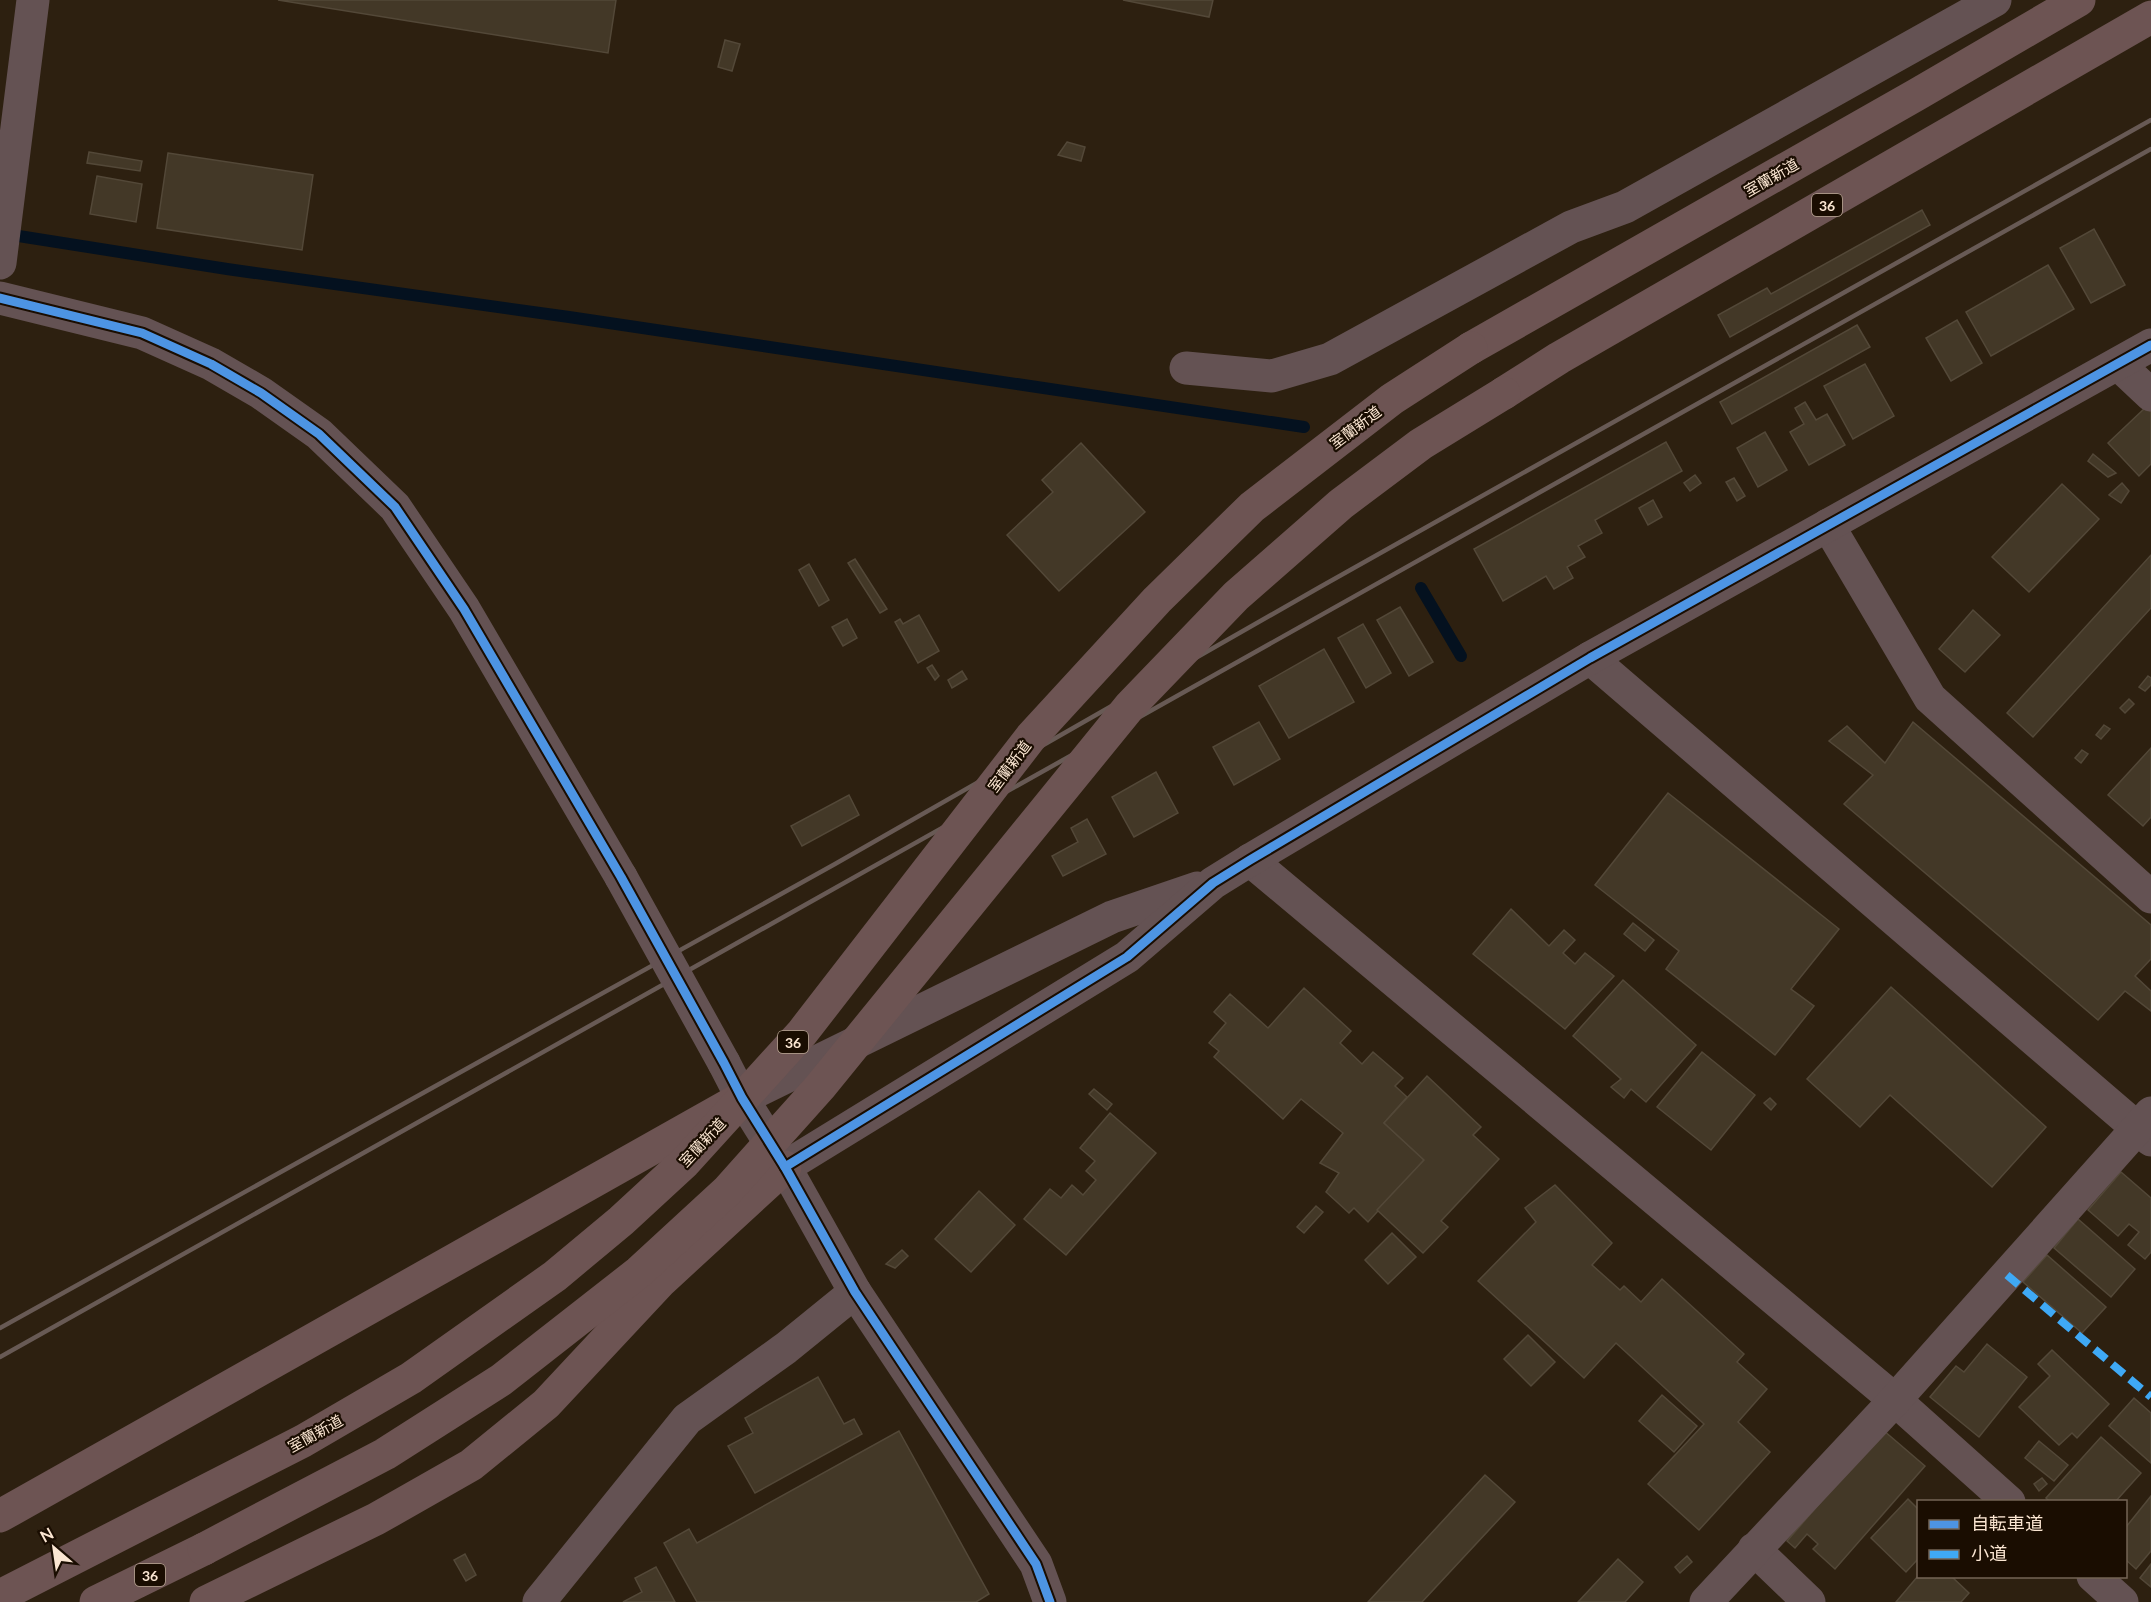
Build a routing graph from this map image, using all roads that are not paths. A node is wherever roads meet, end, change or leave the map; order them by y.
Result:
1 (33, 0) edge
2 (1995, 0) edge
3 (2079, 0) edge
4 (2151, 17) edge
5 (0, 263) edge
6 (0, 298) edge
7 (2151, 345) edge
8 (2118, 364) junction
9 (1186, 368) dead end
10 (2151, 395) edge
11 (1828, 525) junction
12 (1590, 658) junction
13 (1250, 860) junction
14 (1213, 883) junction
15 (2151, 897) edge
16 (742, 1098) junction
17 (2146, 1127) edge
18 (785, 1167) junction
19 (855, 1292) junction
20 (1895, 1400) junction
21 (2007, 1500) edge
22 (0, 1516) edge
23 (1754, 1549) junction
24 (2096, 1578) edge
25 (0, 1596) edge
26 (96, 1602) edge
27 (206, 1602) edge
28 (539, 1602) edge
29 (1050, 1602) edge
30 (1706, 1602) edge
31 (1809, 1602) edge
32 (2122, 1602) edge

1 - 5 street
2 - 9 street
3 - 25 highway, 室蘭新道 / 36, bridge
4 - 26 highway, 36, bridge
6 - 16 street, bridge
7 - 8 street
8 - 10 street
8 - 11 street
11 - 12 street
11 - 15 street
12 - 13 street
12 - 17 street
13 - 14 street
13 - 20 street
14 - 16 street
14 - 18 street
16 - 18 street
16 - 22 highway
17 - 20 street
18 - 19 street
18 - 27 highway
19 - 28 street
19 - 29 street
20 - 21 street
20 - 23 street
23 - 30 street
23 - 31 street
24 - 32 street

